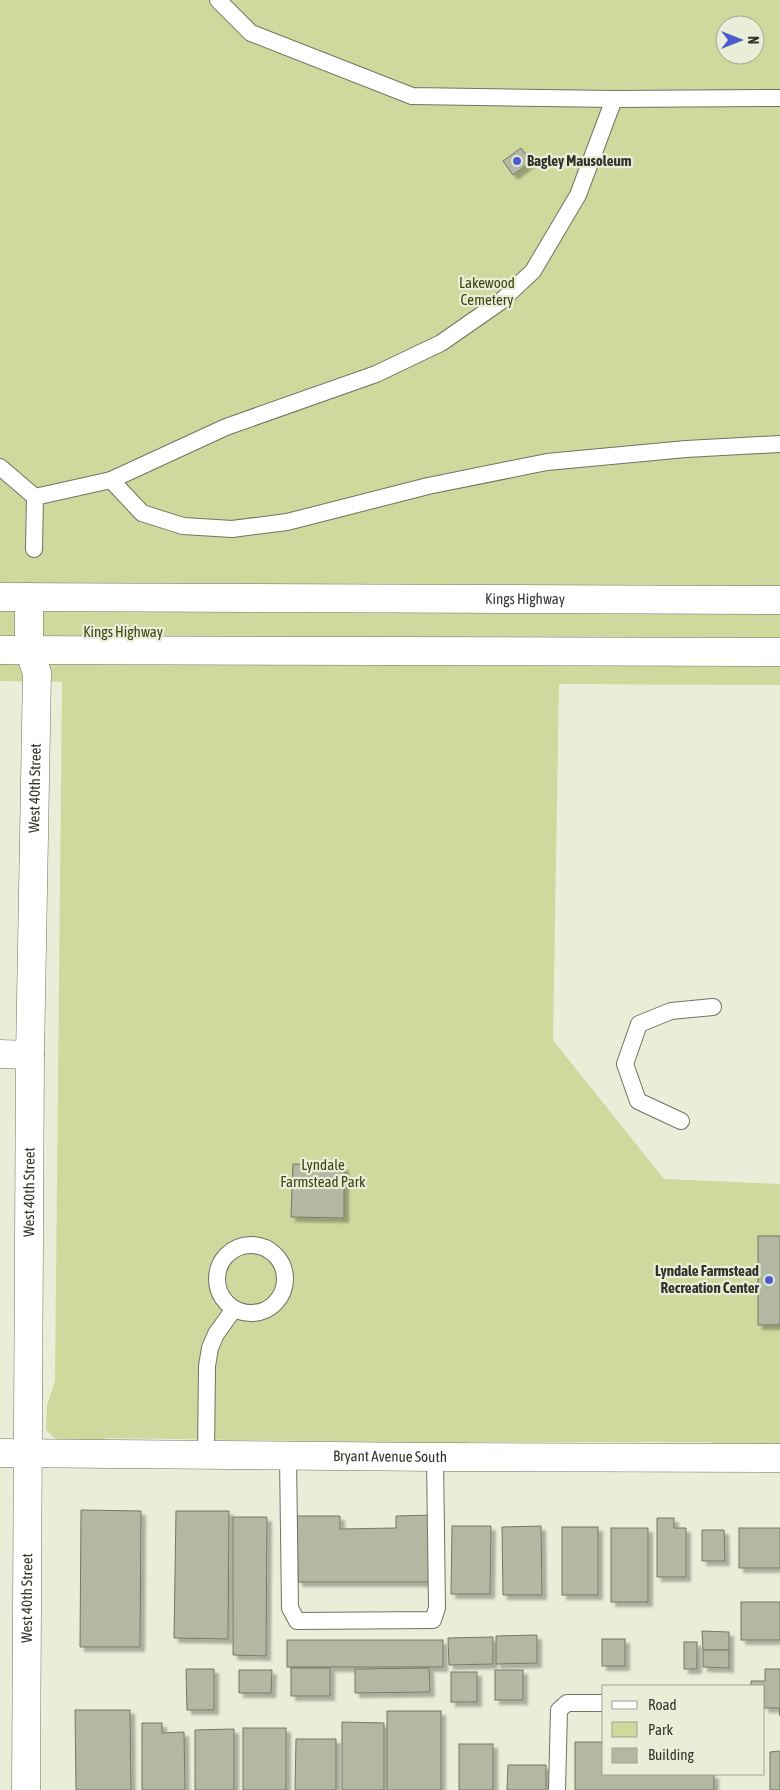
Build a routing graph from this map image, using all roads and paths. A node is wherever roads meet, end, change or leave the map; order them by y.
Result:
1 (218, 0) edge
2 (780, 98) edge
3 (614, 99) junction
4 (780, 444) edge
5 (0, 467) edge
6 (111, 480) junction
7 (35, 497) junction
8 (34, 549) dead end
9 (0, 597) edge
10 (29, 597) junction
11 (780, 600) edge
12 (0, 650) edge
13 (29, 650) junction
14 (780, 652) edge
15 (713, 1007) dead end
16 (0, 1054) edge
17 (30, 1055) junction
18 (680, 1121) dead end
19 (234, 1310) junction
20 (0, 1453) edge
21 (28, 1453) junction
22 (206, 1455) junction
23 (288, 1456) junction
24 (435, 1457) junction
25 (780, 1458) edge
26 (602, 1703) edge
27 (26, 1790) edge
28 (557, 1790) edge

1 - 3 lane
2 - 3 lane
3 - 6 lane
4 - 6 lane
5 - 7 lane
6 - 7 lane
7 - 8 lane
9 - 10 street, Kings Highway
10 - 11 street, Kings Highway
10 - 13 street, West 40th Street
12 - 13 street
13 - 14 street
13 - 17 street, West 40th Street
15 - 18 lane
16 - 17 street
17 - 21 street, West 40th Street
19 - 19 lane
19 - 22 lane
20 - 21 street, Bryant Avenue South
21 - 22 street, Bryant Avenue South
21 - 27 street, West 40th Street
22 - 23 street, Bryant Avenue South
23 - 24 street, Bryant Avenue South
23 - 24 lane
24 - 25 street, Bryant Avenue South
26 - 28 lane

